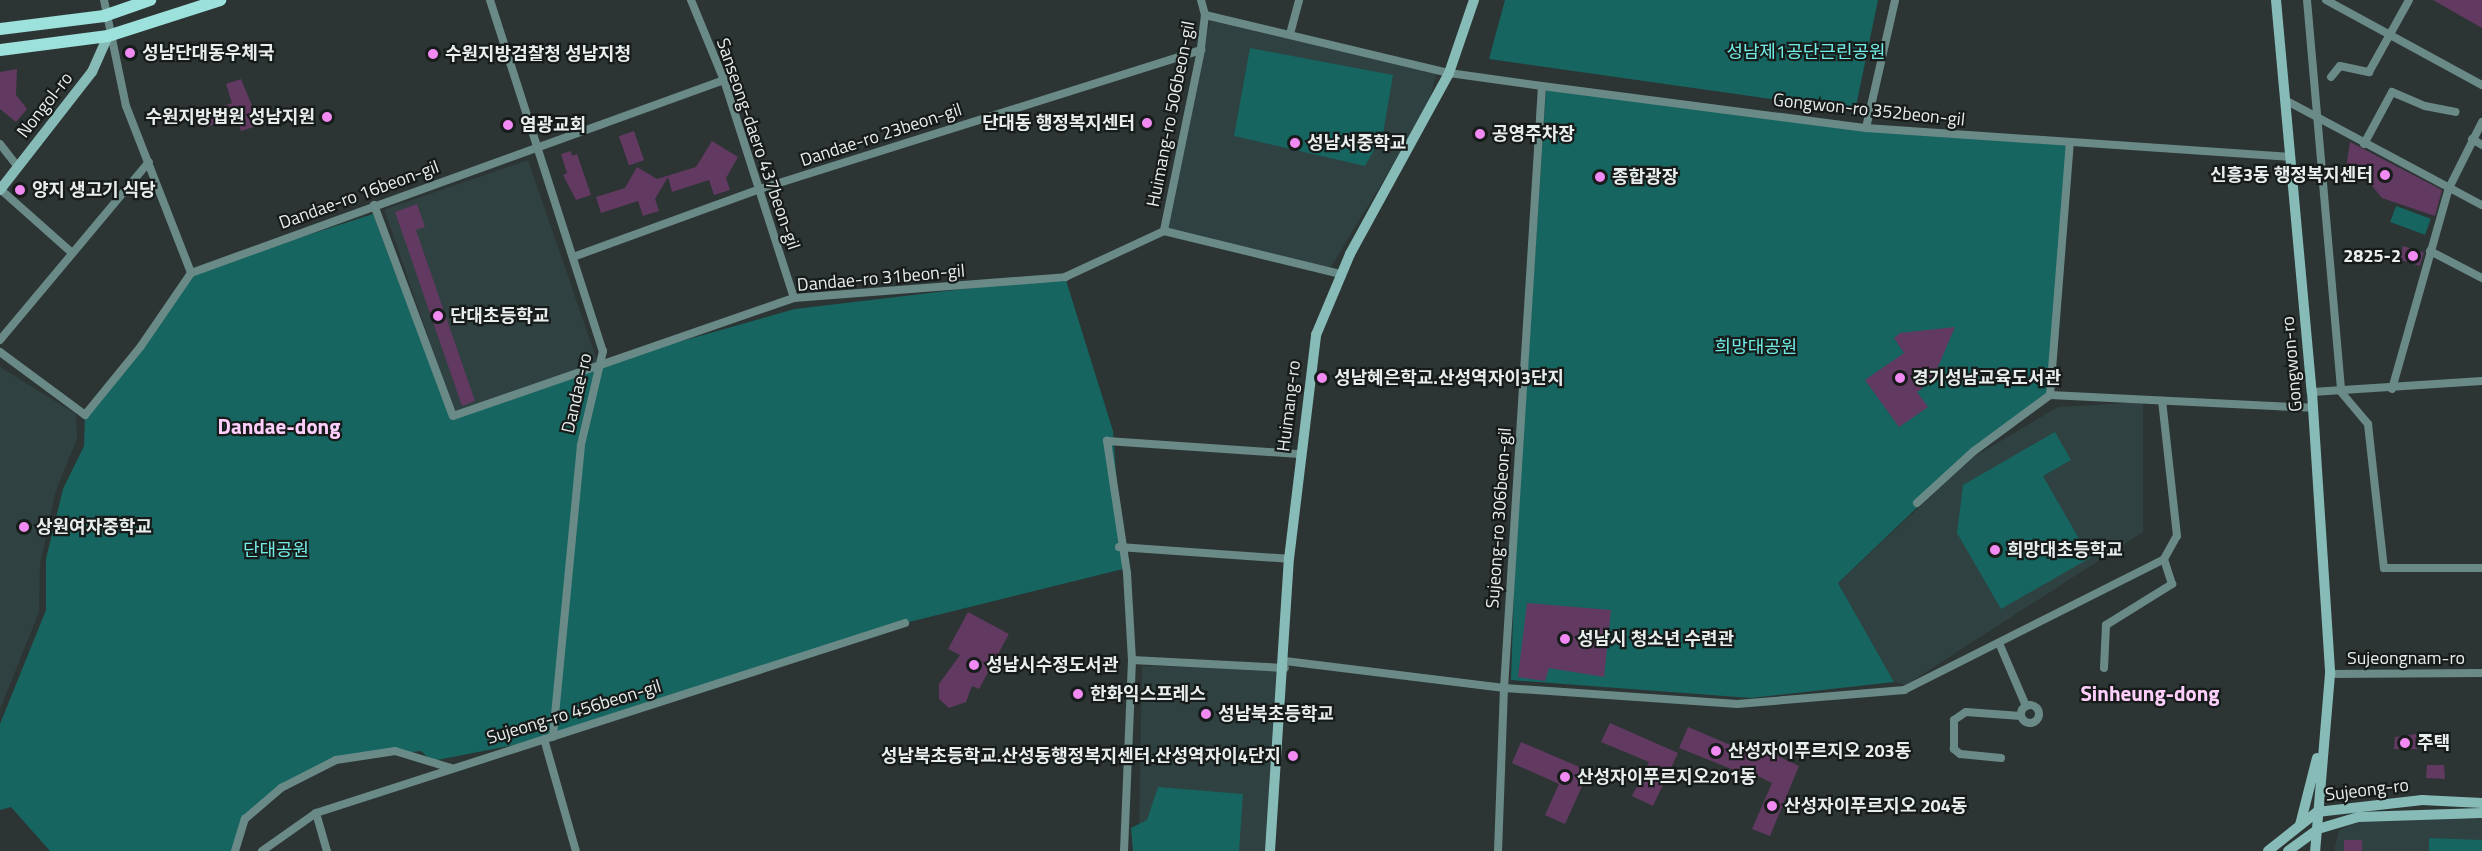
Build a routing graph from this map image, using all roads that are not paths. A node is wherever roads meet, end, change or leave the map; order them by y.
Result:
1 (104, 0) edge
2 (150, 0) edge
3 (220, 0) edge
4 (490, 0) edge
5 (691, 0) edge
6 (1201, 0) edge
7 (1299, 0) edge
8 (1474, 0) edge
9 (1895, 0) edge
10 (2276, 0) edge
11 (2307, 0) edge
12 (2326, 0) edge
13 (2409, 0) edge
14 (1205, 15) junction
15 (104, 16) junction
16 (0, 29) edge
17 (1290, 34) junction
18 (108, 36) junction
19 (2389, 37) junction
20 (0, 50) edge
21 (1201, 50) junction
22 (1449, 73) junction
23 (2331, 77) dead end
24 (724, 80) junction
25 (2482, 85) edge
26 (1542, 86) junction
27 (2285, 100) junction
28 (2455, 112) dead end
29 (2320, 121) junction
30 (2482, 122) edge
31 (1866, 128) junction
32 (2472, 140) junction
33 (2070, 143) junction
34 (0, 144) edge
35 (2364, 144) junction
36 (2482, 145) edge
37 (537, 146) junction
38 (2289, 157) junction
39 (149, 162) junction
40 (18, 167) junction
41 (2450, 188) junction
42 (0, 189) edge
43 (757, 190) junction
44 (374, 205) junction
45 (2482, 205) edge
46 (1164, 231) junction
47 (2430, 251) junction
48 (71, 252) junction
49 (573, 257) junction
50 (191, 273) junction
51 (1341, 274) junction
52 (2482, 278) edge
53 (794, 298) junction
54 (0, 340) edge
55 (0, 352) edge
56 (601, 364) junction
57 (2482, 381) edge
58 (2392, 389) junction
59 (2312, 392) junction
60 (2341, 392) junction
61 (2050, 395) junction
62 (2162, 401) junction
63 (2313, 408) junction
64 (1300, 454) junction
65 (1917, 503) dead end
66 (1119, 547) junction
67 (1289, 559) junction
68 (2164, 559) junction
69 (2482, 568) edge
70 (905, 623) dead end
71 (1999, 643) junction
72 (1132, 660) junction
73 (1285, 665) junction
74 (2104, 668) dead end
75 (2482, 673) edge
76 (2330, 674) junction
77 (1504, 688) junction
78 (2026, 706) junction
79 (2021, 716) junction
80 (2325, 726) junction
81 (553, 737) junction
82 (544, 739) junction
83 (2001, 758) dead end
84 (451, 768) junction
85 (2482, 803) edge
86 (2317, 812) junction
87 (316, 813) junction
88 (2482, 813) edge
89 (2301, 823) junction
90 (2318, 829) junction
91 (2298, 846) edge
92 (236, 851) edge
93 (262, 851) edge
94 (327, 851) edge
95 (576, 851) edge
96 (1124, 851) edge
97 (1270, 851) edge
98 (1498, 851) edge
99 (2268, 851) edge
100 (2288, 851) edge
101 (2315, 851) edge

1 - 15 street
2 - 15 main road
3 - 18 main road
4 - 37 street, Dandae-ro
5 - 24 street, Sanseong-daero 437beon-gil
6 - 14 street, Huimang-ro 506beon-gil
7 - 17 street
8 - 22 main road, Huimang-ro
9 - 31 street
10 - 27 main road, Gongwon-ro
11 - 29 street
12 - 19 street
13 - 19 street
14 - 17 street, Gongwon-ro 352beon-gil
14 - 21 street, Huimang-ro 506beon-gil
15 - 16 main road
15 - 18 street
17 - 22 street, Gongwon-ro 352beon-gil
18 - 20 main road
18 - 39 street
18 - 40 main road, Nongol-ro
19 - 23 street
19 - 25 street
21 - 43 street, Dandae-ro 23beon-gil
21 - 46 street, Huimang-ro 506beon-gil
22 - 26 street, Gongwon-ro 352beon-gil
22 - 51 main road, Huimang-ro
24 - 37 street, Dandae-ro 16beon-gil
24 - 43 street, Sanseong-daero 437beon-gil
26 - 31 street, Gongwon-ro 352beon-gil
26 - 77 street, Sujeong-ro 306beon-gil
27 - 29 street
27 - 38 main road, Gongwon-ro
28 - 35 street
29 - 35 street
29 - 60 street
30 - 32 street
31 - 33 street, Gongwon-ro 352beon-gil
32 - 36 street
32 - 41 street
33 - 38 street, Gongwon-ro 352beon-gil
33 - 61 street
34 - 40 street
35 - 41 street
37 - 44 street, Dandae-ro 16beon-gil
37 - 49 street, Dandae-ro
38 - 59 main road, Gongwon-ro
39 - 48 street
39 - 50 street
40 - 42 main road, Nongol-ro
41 - 45 street
41 - 47 street
42 - 48 street
43 - 49 street, Dandae-ro 23beon-gil
43 - 53 street, Sanseong-daero 437beon-gil
44 - 50 street, Dandae-ro 16beon-gil
44 - 56 street, Dandae-ro 31beon-gil
46 - 51 street, Huimang-ro 506beon-gil
46 - 53 street, Dandae-ro 31beon-gil
47 - 52 street
47 - 58 street
48 - 54 street
49 - 56 street, Dandae-ro
50 - 55 street
51 - 64 main road, Huimang-ro
53 - 56 street, Dandae-ro 31beon-gil
56 - 81 street, Dandae-ro
57 - 58 street
58 - 60 street
59 - 60 street
59 - 63 main road, Gongwon-ro
60 - 69 street
61 - 62 street
61 - 65 street
62 - 63 street
62 - 68 street
63 - 76 main road, Gongwon-ro
64 - 66 street
64 - 67 main road, Huimang-ro
66 - 67 street
66 - 72 street
67 - 73 main road, Huimang-ro
68 - 71 street
68 - 74 street
70 - 81 street, Sujeong-ro 456beon-gil
71 - 77 street
71 - 78 street
72 - 73 street
72 - 96 street
73 - 77 street
73 - 97 main road, Huimang-ro
75 - 76 street, Sujeongnam-ro
76 - 80 main road, Gongwon-ro
77 - 98 street, Sujeong-ro 306beon-gil
78 - 79 street
78 - 79 street
79 - 83 street
80 - 86 main road, Gongwon-ro
80 - 89 main road, Gongwon-ro
81 - 82 street, Sujeong-ro 456beon-gil
82 - 84 street, Sujeong-ro 456beon-gil
82 - 95 street
84 - 87 street, Sujeong-ro 456beon-gil
84 - 92 street
85 - 86 main road, Sujeong-ro
86 - 89 main road, Sujeong-ro
86 - 90 main road, Gongwon-ro
87 - 93 street, Sujeong-ro 456beon-gil
87 - 94 street
88 - 90 main road, Sujeong-ro
89 - 91 main road, Gongwon-ro
89 - 99 main road, Sujeong-ro
90 - 91 main road, Sujeong-ro
90 - 101 main road, Gongwon-ro
91 - 100 main road, Sujeong-ro

